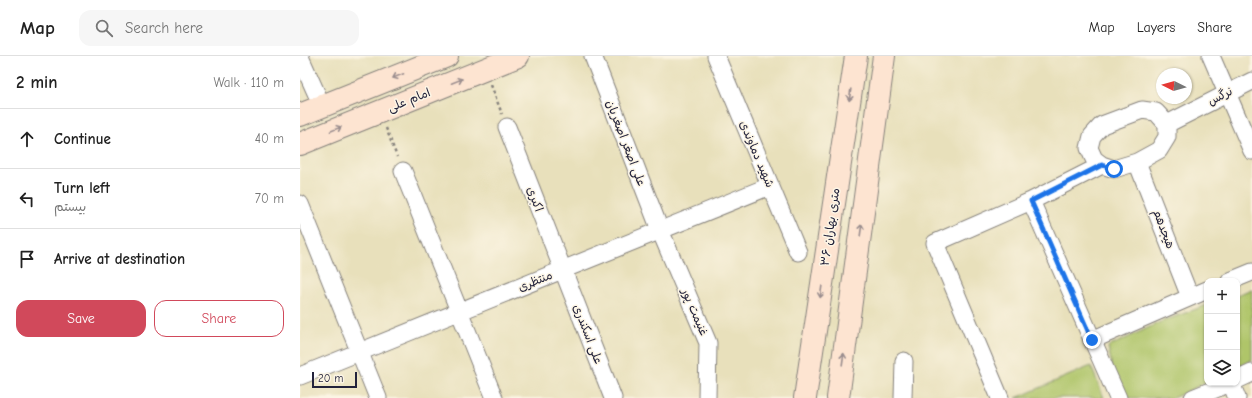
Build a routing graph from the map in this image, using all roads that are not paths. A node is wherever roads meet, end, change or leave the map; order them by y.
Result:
1 (447, 56) edge
2 (518, 56) edge
3 (592, 56) edge
4 (716, 56) edge
5 (856, 56) edge
6 (884, 56) edge
7 (1211, 56) edge
8 (300, 57) edge
9 (418, 61) edge
10 (1252, 81) edge
11 (1227, 92) junction
12 (322, 106) junction
13 (300, 115) edge
14 (1167, 124) junction
15 (507, 127) road end
16 (300, 144) edge
17 (1252, 151) edge
18 (1137, 162) junction
19 (1102, 165) junction
20 (403, 170) road end
21 (770, 186) junction
22 (1031, 201) junction
23 (300, 204) edge
24 (660, 230) junction
25 (798, 252) dead end
26 (563, 270) junction
27 (1252, 272) edge
28 (1237, 278) edge
29 (1204, 291) edge
30 (1190, 297) junction
31 (460, 312) junction
32 (1092, 340) junction
33 (359, 352) junction
34 (904, 361) dead end
35 (1252, 374) edge
36 (300, 376) edge
37 (1240, 379) edge
38 (1223, 386) edge
39 (1232, 386) edge
40 (378, 398) edge
41 (494, 398) edge
42 (613, 398) edge
43 (707, 398) edge
44 (805, 398) edge
45 (838, 398) edge
46 (904, 398) edge
47 (1000, 398) edge
48 (1118, 398) edge
49 (1193, 398) edge
50 (1237, 398) edge

1 - 9 street
16 -> 2 street, امام علی
3 - 24 street, علی اصغر اصغریان
4 - 21 street, شهید دماوندی
5 -> 44 street, ۳۶ متری بهاران
45 -> 6 street
7 - 11 street
8 - 12 street
9 -> 12 street
10 - 11 street, نرگس
11 - 14 street, نرگس
11 - 17 street
12 - 13 street
14 - 18 street
14 - 19 street
15 - 26 street, اکبری
18 - 19 street
18 - 30 street, هیجدهم
19 - 22 street
20 - 31 street
21 - 24 street, منتظری
21 - 25 street, شهید دماوندی
22 - 32 street
22 - 47 street
23 - 33 street
24 - 26 street, منتظری
24 - 43 street, غنیمت پور
26 - 31 street, منتظری
26 - 42 street, علی اسکندری
27 - 28 street
29 - 30 street
30 - 32 street
31 - 33 street, منتظری
31 - 41 street
32 - 48 street
33 - 36 street, منتظری
33 - 40 street
34 - 46 street
35 - 37 street
38 - 49 street
39 - 50 street

